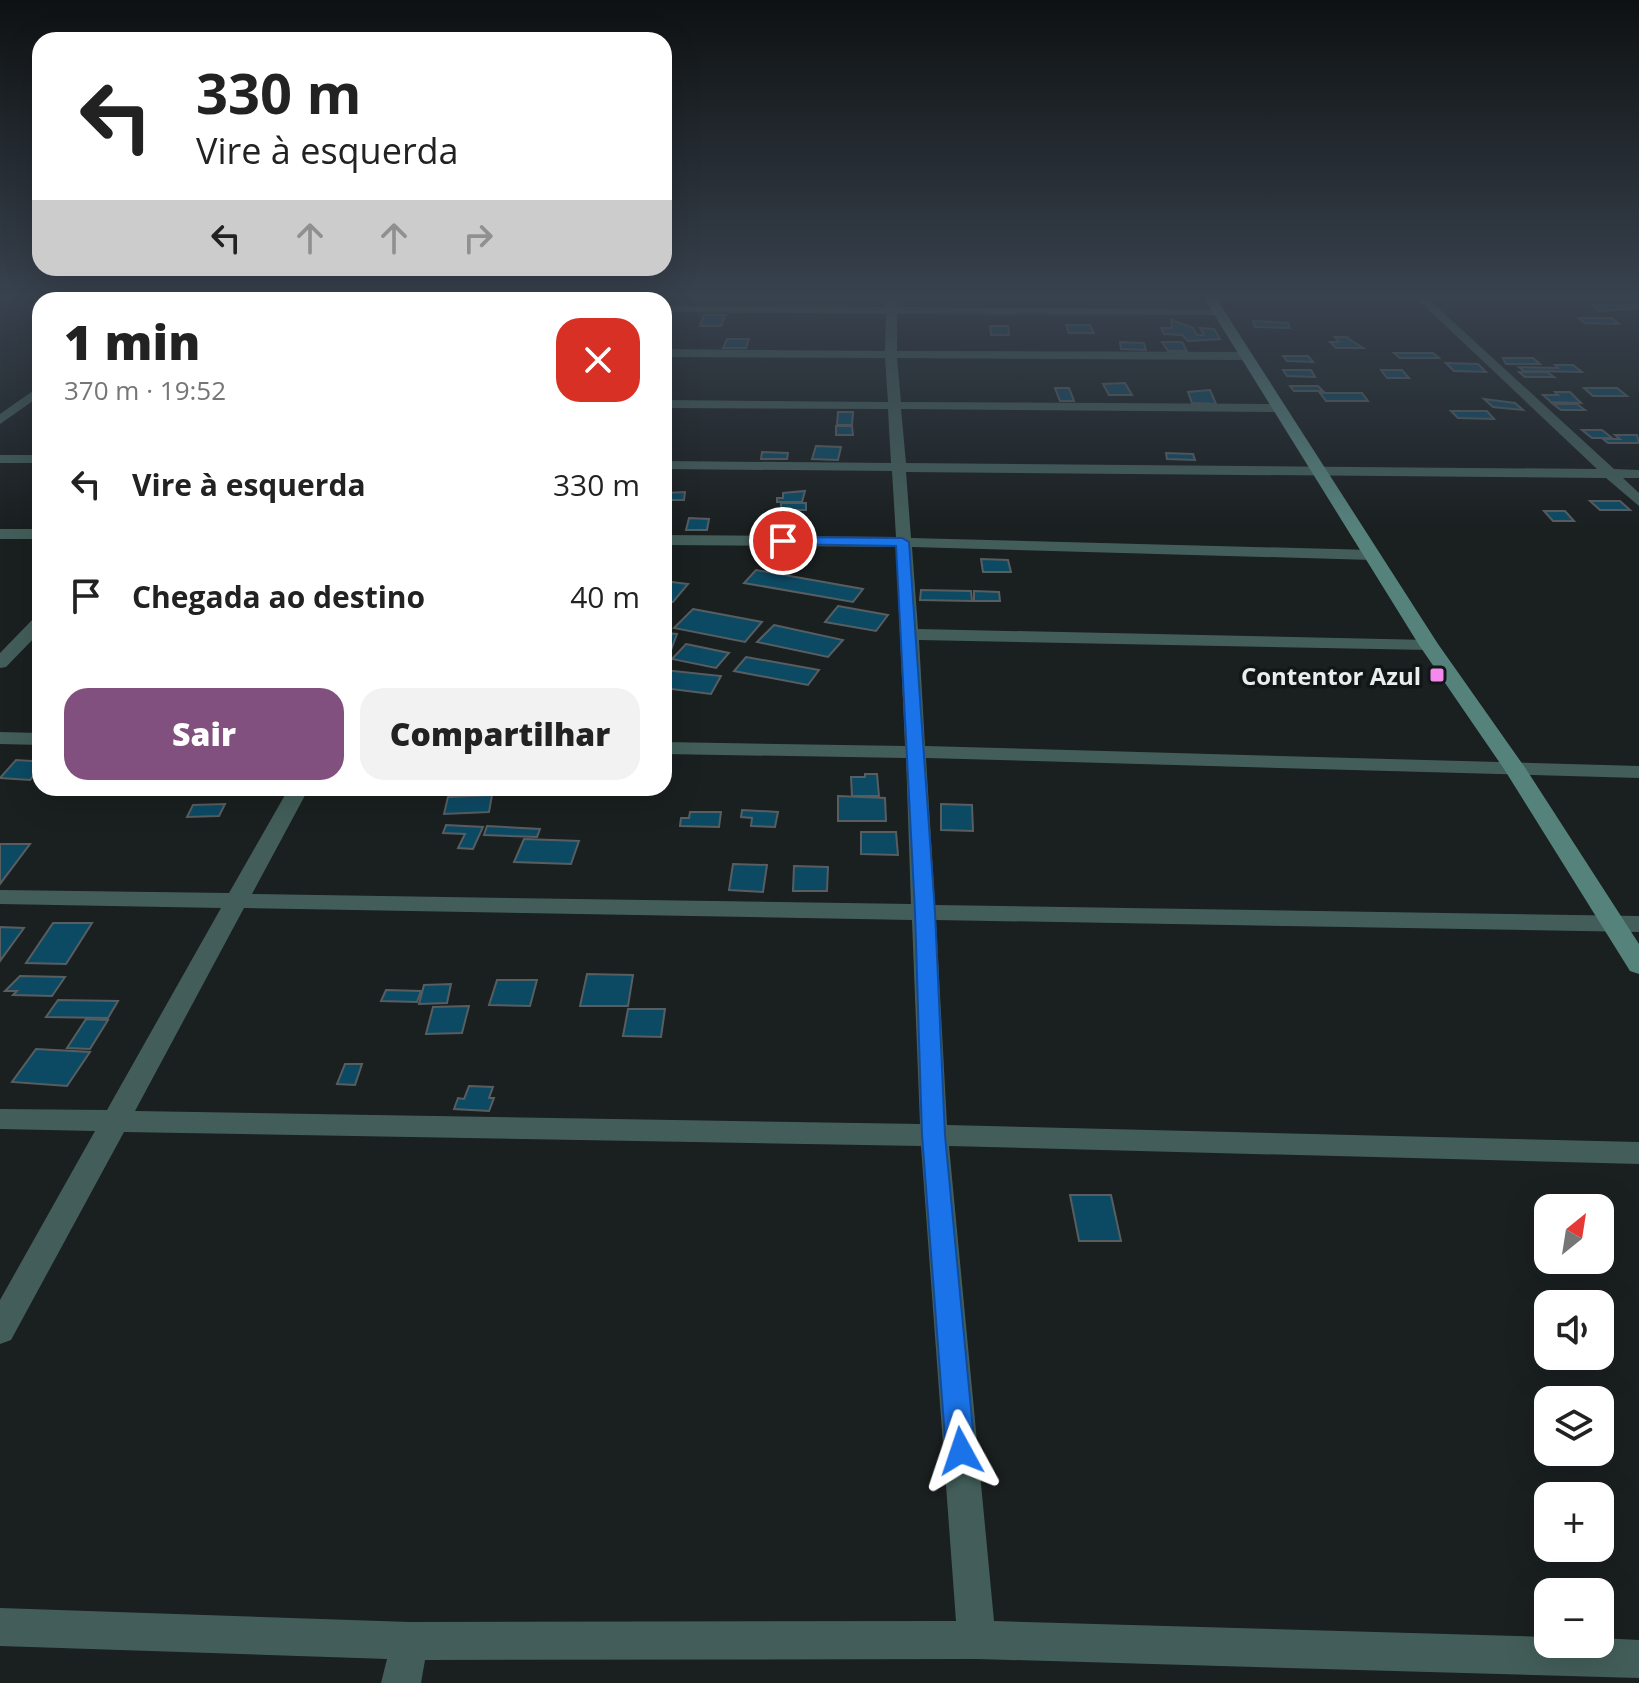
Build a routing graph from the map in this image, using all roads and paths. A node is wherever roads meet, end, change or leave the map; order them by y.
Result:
1 (892, 374) edge
2 (1258, 374) edge
3 (1502, 374) edge
4 (32, 396) edge
5 (672, 404) edge
6 (894, 405) junction
7 (1279, 408) junction
8 (0, 420) edge
9 (0, 459) edge
10 (32, 459) edge
11 (672, 465) edge
12 (899, 467) junction
13 (1319, 470) junction
14 (1610, 474) junction
15 (1639, 474) edge
16 (1639, 501) edge
17 (0, 534) edge
18 (32, 534) edge
19 (672, 540) edge
20 (902, 542) junction
21 (1372, 555) junction
22 (32, 630) edge
23 (910, 634) junction
24 (1429, 645) junction
25 (0, 663) edge
26 (0, 738) edge
27 (32, 739) edge
28 (672, 748) edge
29 (914, 752) junction
30 (1515, 769) junction
31 (1639, 772) edge
32 (295, 796) edge
33 (0, 897) edge
34 (239, 902) junction
35 (925, 912) junction
36 (1611, 924) junction
37 (1639, 924) edge
38 (1639, 965) edge
39 (0, 1119) edge
40 (117, 1122) junction
41 (934, 1135) junction
42 (1639, 1153) edge
43 (0, 1330) edge
44 (0, 1627) edge
45 (977, 1640) junction
46 (410, 1641) junction
47 (1639, 1659) edge
48 (401, 1683) edge

1 - 6 street
2 - 7 street
3 - 14 street
4 - 8 street
5 - 6 street
6 - 7 street
6 - 12 street
7 - 13 street
9 - 10 street
11 - 12 street
12 - 13 street
12 - 20 street
13 - 14 street
13 - 21 street
14 - 15 street
14 - 16 street
17 - 18 street
19 - 20 street
20 - 21 street
20 - 23 street
21 - 24 street
22 - 25 street
23 - 24 street
23 - 29 street
24 - 30 street
26 - 27 street
28 - 29 street
29 - 30 street
29 - 35 street
30 - 31 street
30 - 36 street
32 - 34 street
33 - 34 street
34 - 35 street
34 - 40 street
35 - 36 street
35 - 41 street
36 - 37 street
36 - 38 street
39 - 40 street
40 - 41 street
40 - 43 street
41 - 42 street
41 - 45 street
44 - 46 street
45 - 46 street
45 - 47 street
46 - 48 street

